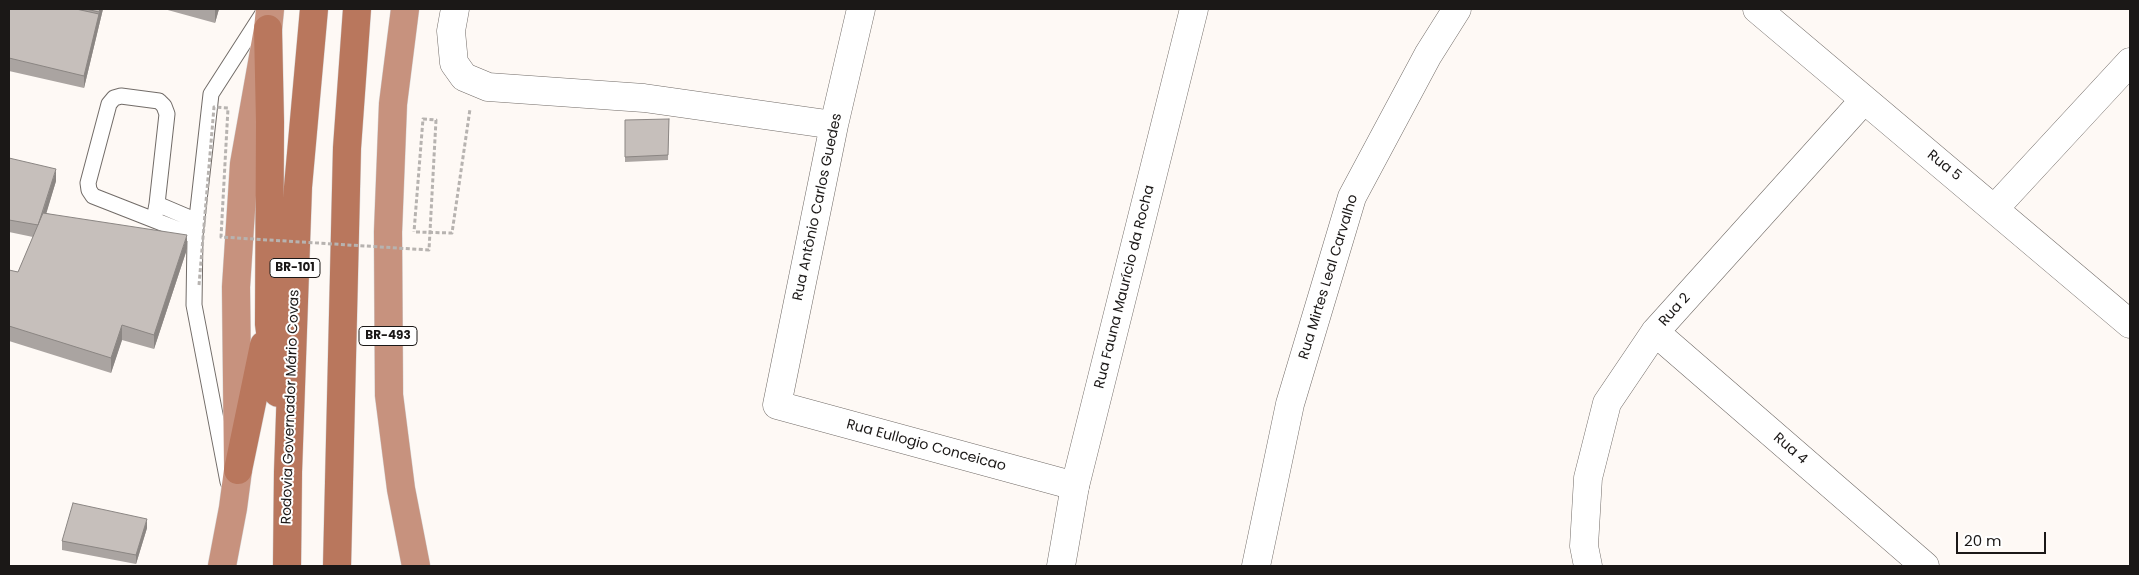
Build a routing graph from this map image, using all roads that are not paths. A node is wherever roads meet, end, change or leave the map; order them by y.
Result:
1 (314, 9) edge
2 (406, 9) edge
3 (455, 9) edge
4 (861, 9) edge
5 (1194, 9) edge
6 (1457, 9) edge
7 (1757, 9) edge
8 (357, 11) edge
9 (268, 16) edge
10 (2130, 62) edge
11 (1864, 100) junction
12 (834, 125) junction
13 (157, 204) junction
14 (1995, 208) junction
15 (154, 220) junction
16 (196, 229) junction
17 (268, 324) junction
18 (2130, 324) edge
19 (1656, 332) junction
20 (777, 406) joint
21 (238, 470) junction
22 (288, 472) junction
23 (1075, 486) junction
24 (233, 508) junction
25 (222, 566) edge
26 (287, 566) edge
27 (338, 566) edge
28 (416, 566) edge
29 (1061, 566) edge
30 (1256, 566) edge
31 (1588, 566) edge
32 (1925, 566) edge

1 - 22 highway, Rodovia Governador Mário Covas / BR-101
2 - 28 highway, BR-493
3 - 12 street
4 - 12 street, Rua Antônio Carlos Guedes
5 - 23 street, Rua Fauna Maurício da Rocha
6 - 30 street, Rua Mirtes Leal Carvalho
7 - 11 street, Rua 5
8 - 27 highway
9 - 16 lane
9 - 17 highway
9 - 21 highway
10 - 14 street
11 - 14 street, Rua 5
11 - 19 street, Rua 2
12 - 20 street, Rua Antônio Carlos Guedes
13 - 15 lane
13 - 15 lane
13 - 16 lane
14 - 18 street, Rua 5
15 - 16 lane
16 - 24 lane
17 - 21 highway
17 - 22 highway
19 - 31 street, Rua 2
19 - 32 street, Rua 4
20 - 23 street, Rua Eullogio Conceicao
21 - 24 highway
22 - 26 highway, Rodovia Governador Mário Covas / BR-101
23 - 29 street, Rua Fauna Maurício da Rocha
24 - 25 highway

